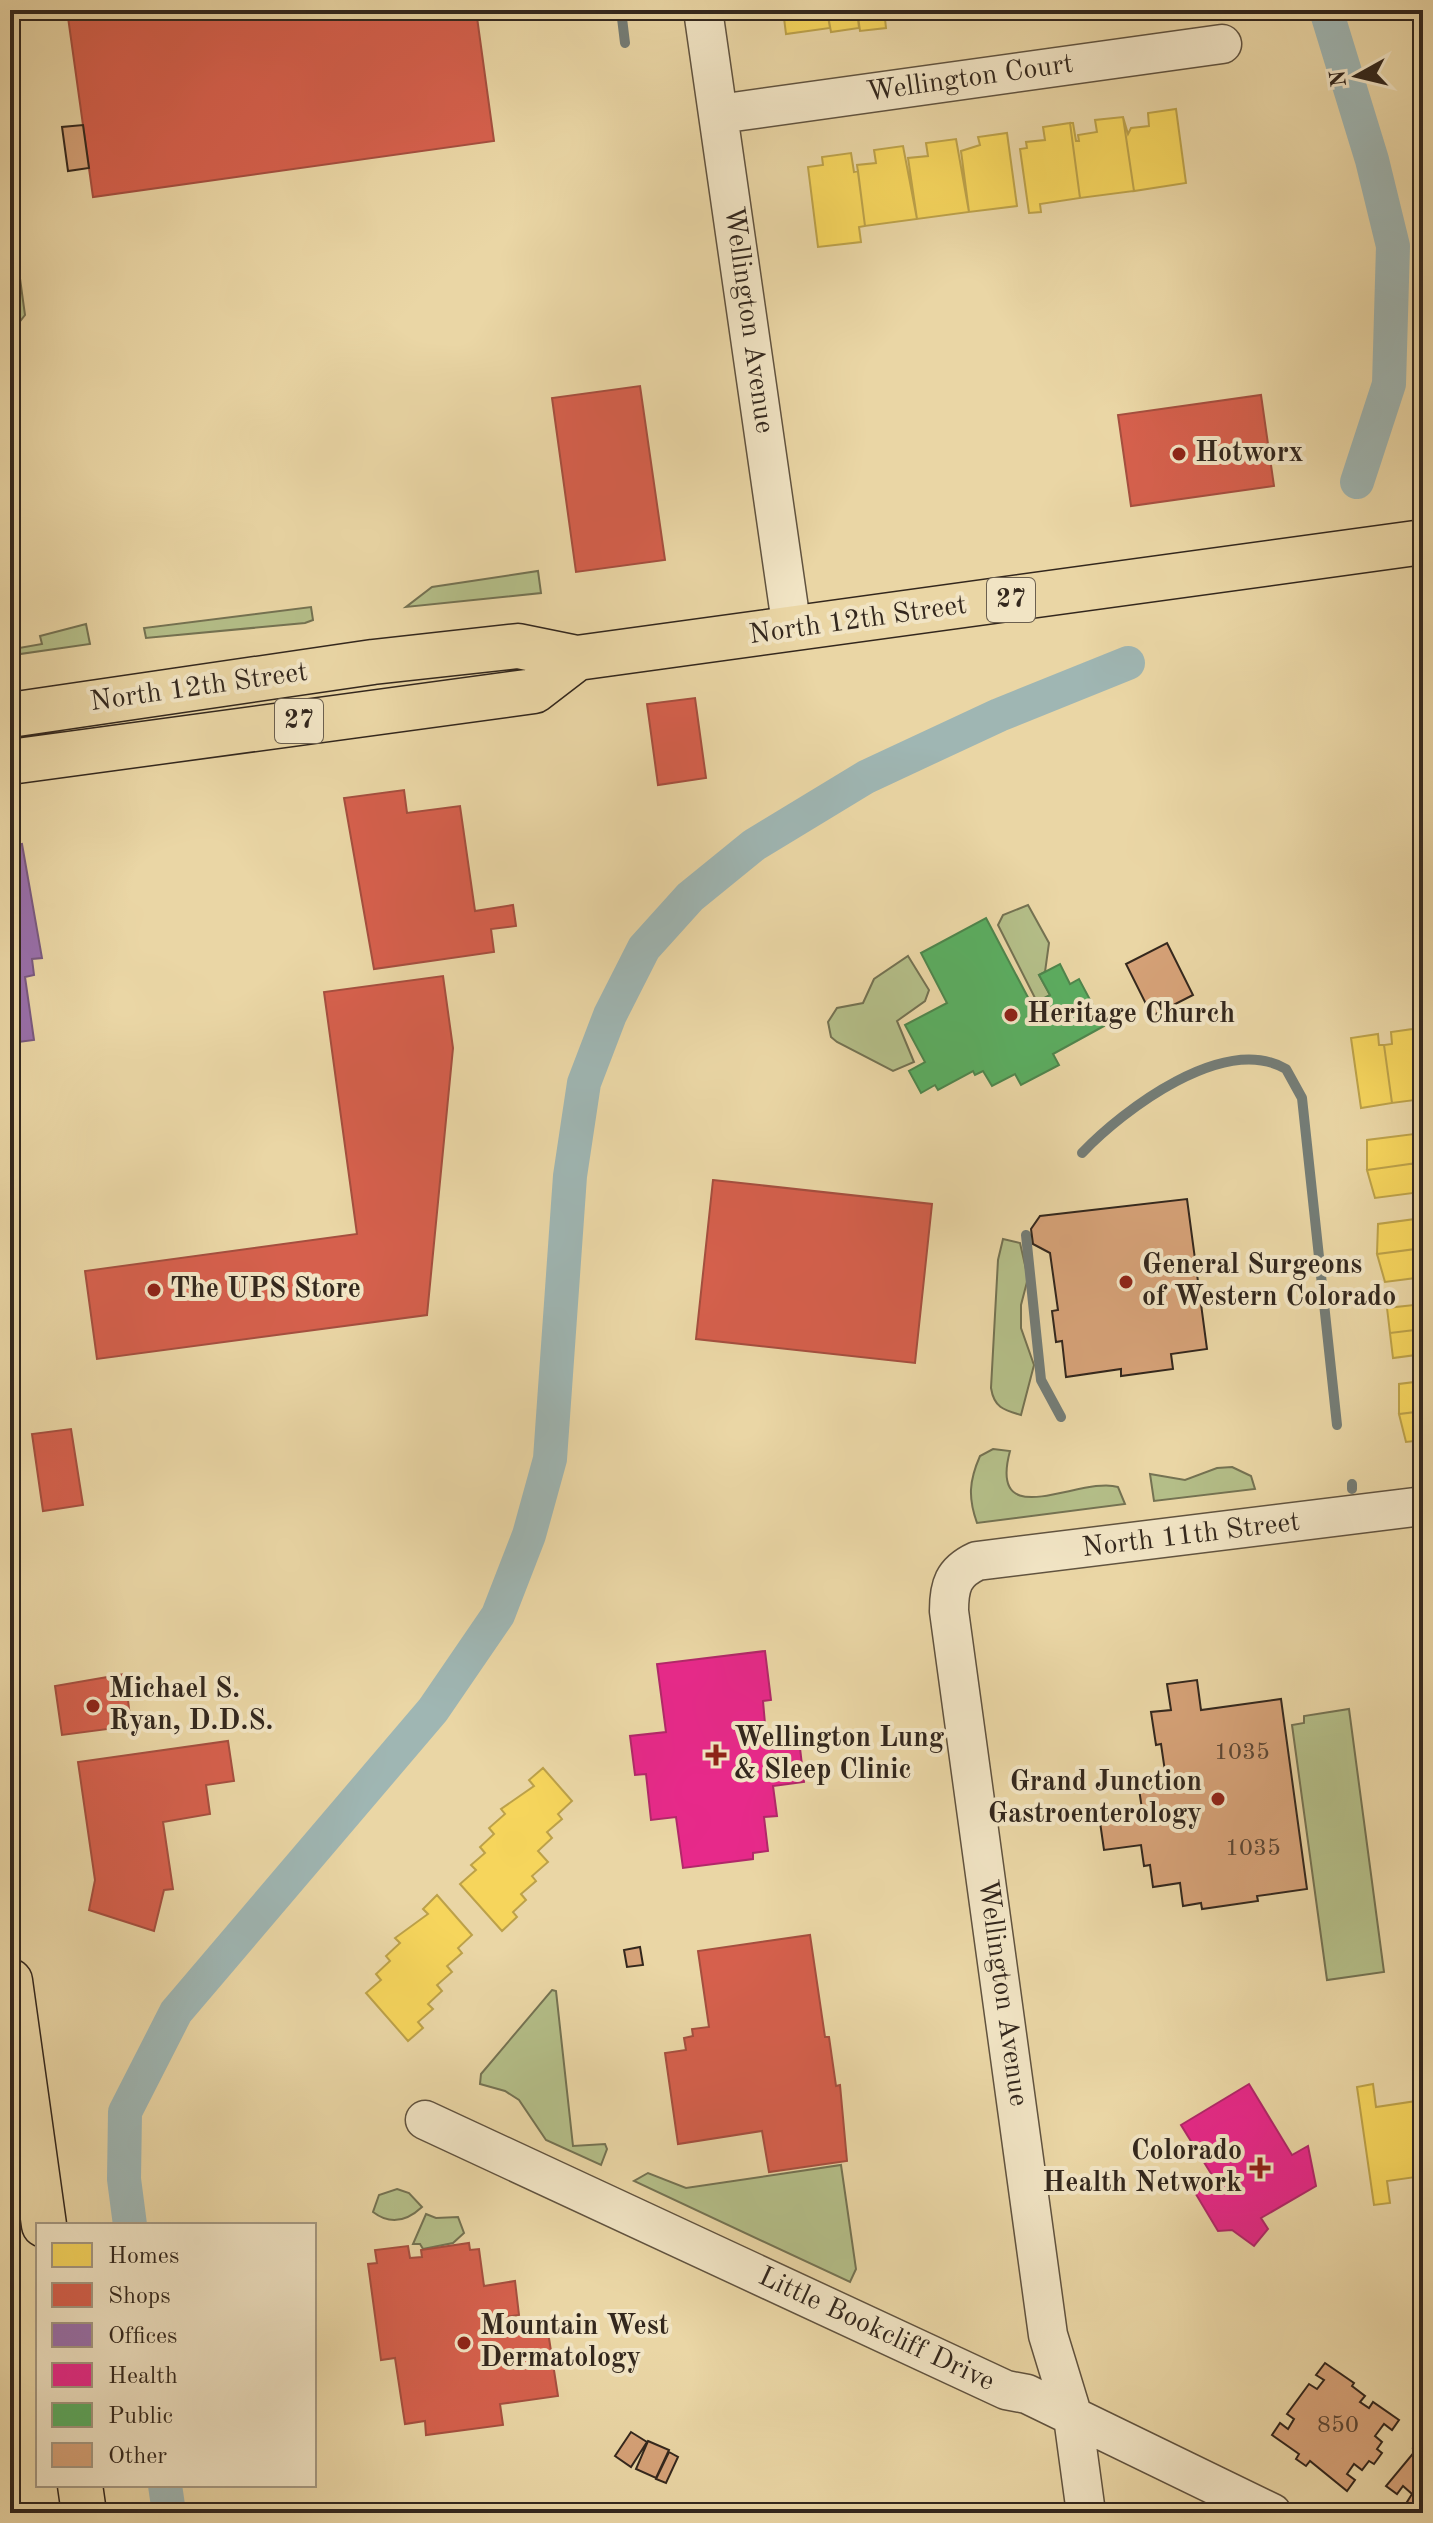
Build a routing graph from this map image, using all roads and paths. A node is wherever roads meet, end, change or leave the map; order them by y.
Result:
1 (703, 10) edge
2 (1222, 44) dead end
3 (719, 114) junction
4 (1423, 542) edge
5 (792, 630) junction
6 (577, 658) junction
7 (215, 686) junction
8 (10, 715) edge
9 (224, 732) junction
10 (10, 762) edge
11 (1423, 1506) edge
12 (960, 1569) joint
13 (10, 1981) edge
14 (18, 2096) edge
15 (425, 2120) dead end
16 (44, 2223) edge
17 (1073, 2417) junction
18 (80, 2487) edge
19 (84, 2513) edge
20 (1086, 2513) edge
21 (1272, 2513) edge

1 - 3 street, Wellington Avenue
2 - 3 street, Wellington Court
3 - 5 street, Wellington Avenue
4 - 5 main road, North 12th Street / 27
5 - 6 main road, North 12th Street / 27
6 - 7 main road, North 12th Street / 27
6 - 9 main road, North 12th Street / 27
7 - 8 main road, North 12th Street / 27
7 - 9 main road
9 - 10 main road, North 12th Street / 27
11 - 12 street, North 11th Street
12 - 17 street, Wellington Avenue
13 - 14 main road
14 - 16 main road
15 - 17 street, Little Bookcliff Drive
17 - 20 street, Wellington Avenue
17 - 21 street, Little Bookcliff Drive
18 - 19 main road

